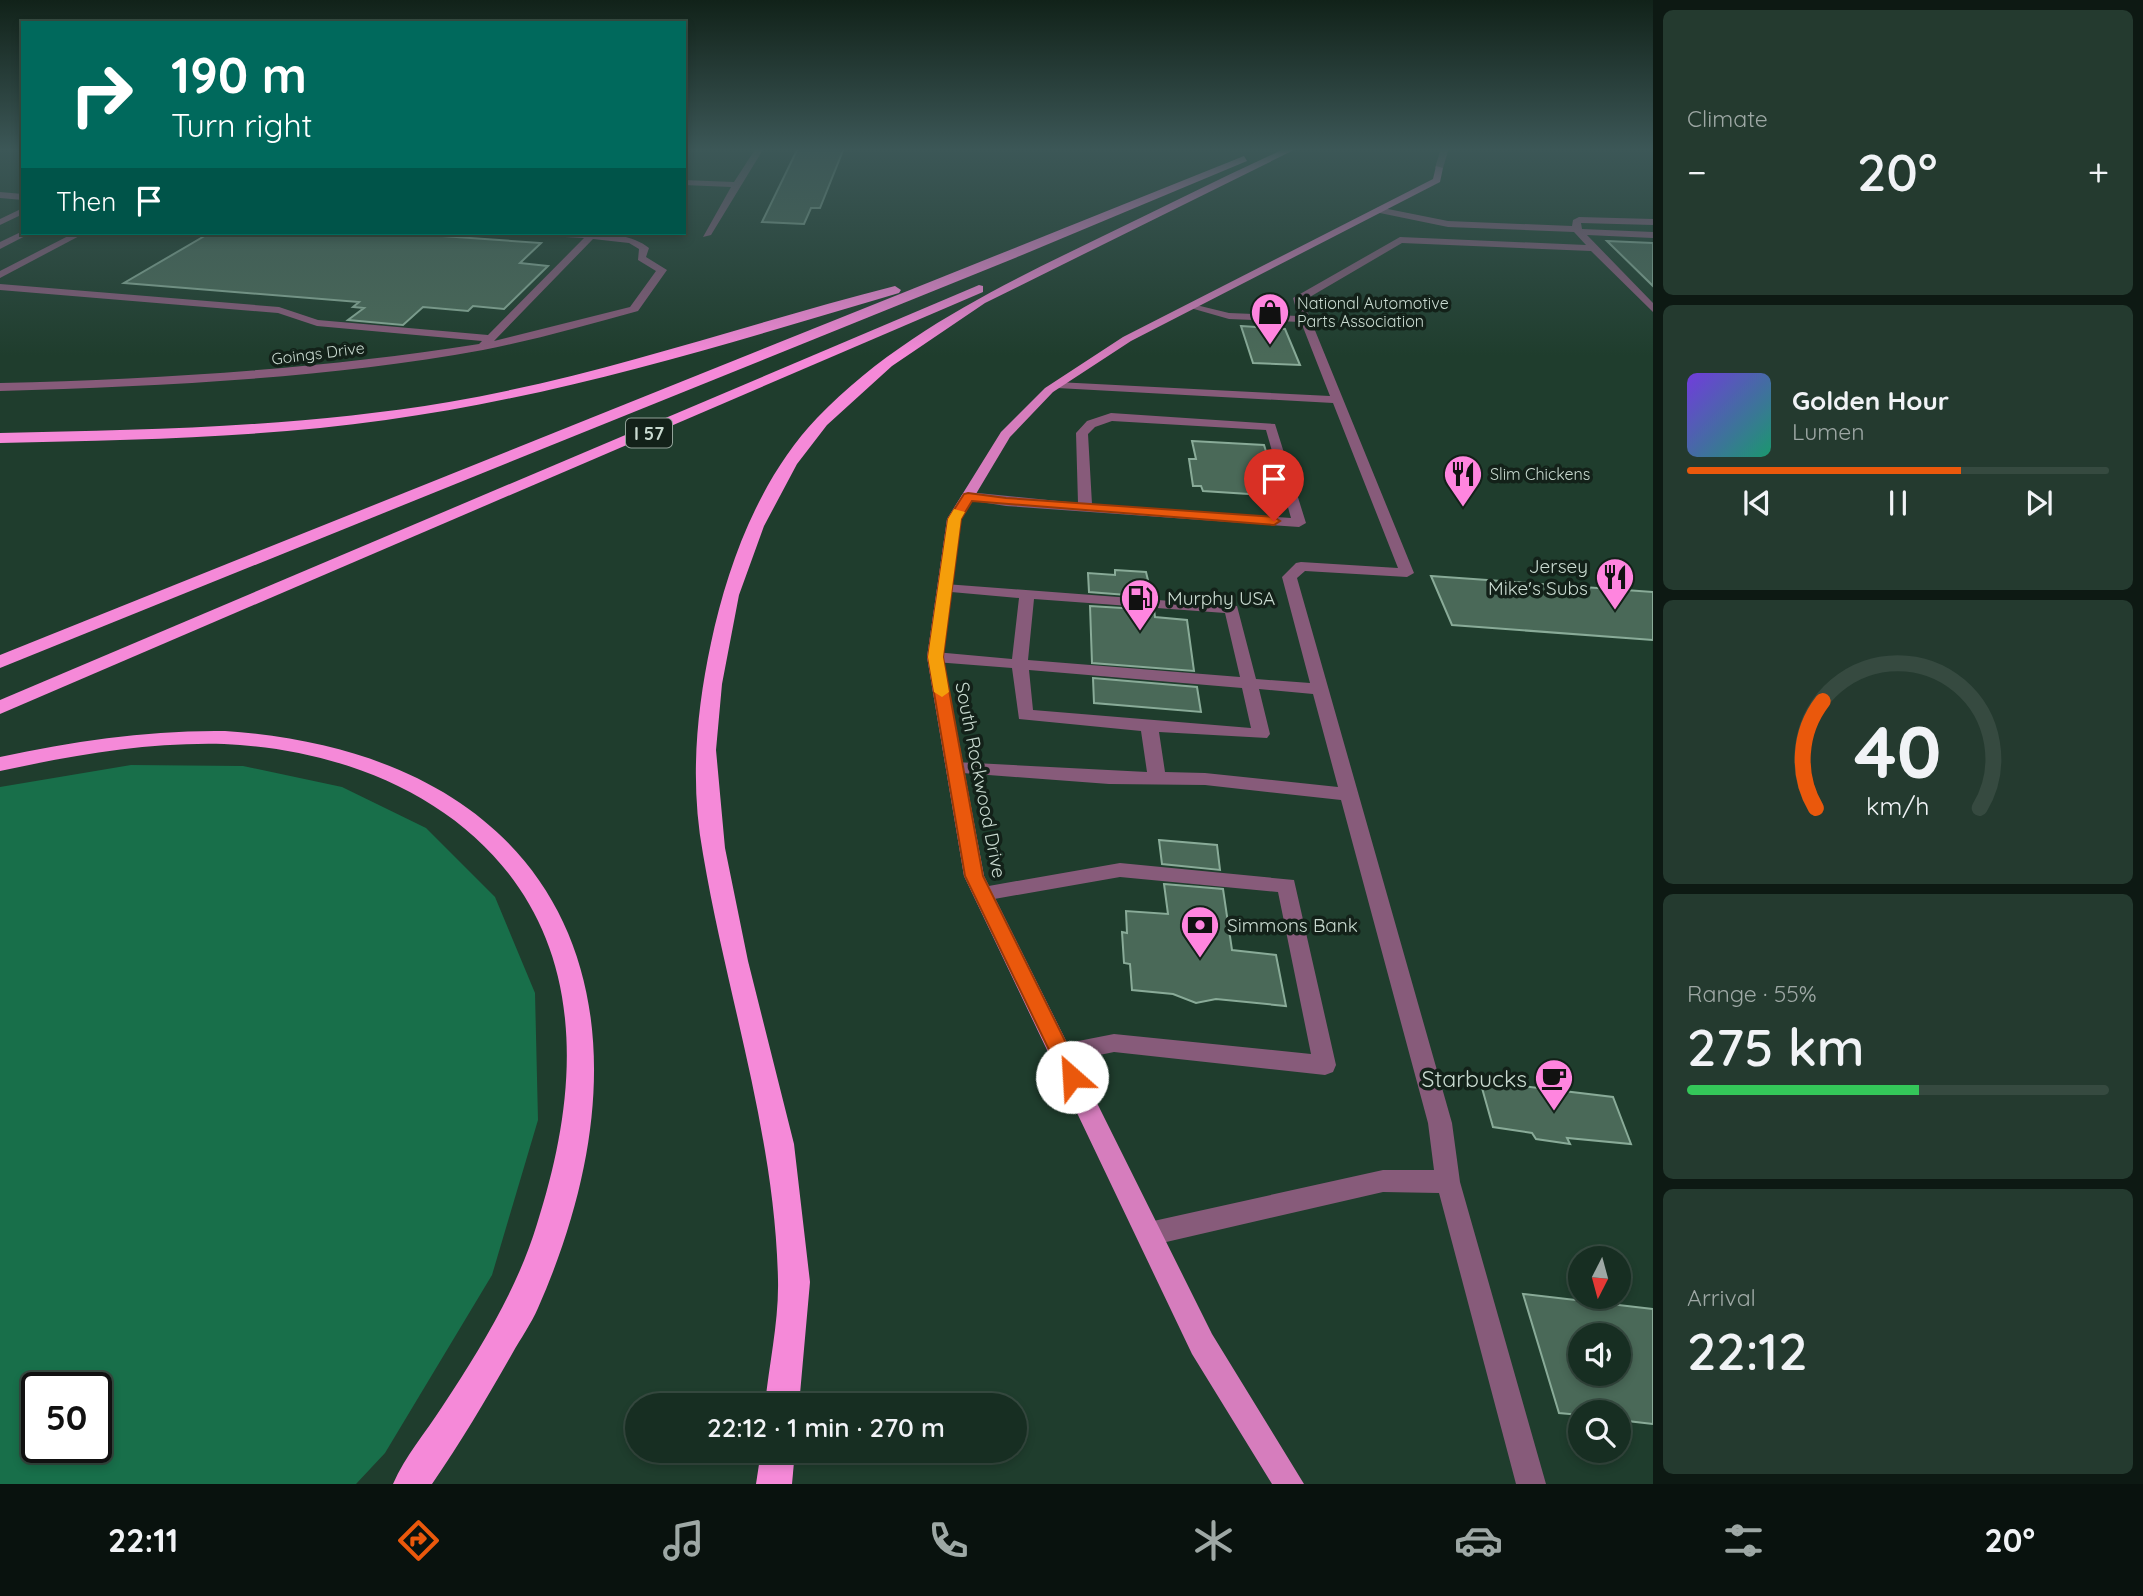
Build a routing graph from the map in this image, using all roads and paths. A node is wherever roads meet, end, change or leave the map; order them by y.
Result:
1 (716, 217) edge
2 (1104, 217) edge
3 (1140, 217) edge
4 (1150, 217) edge
5 (1364, 217) edge
6 (1417, 217) edge
7 (1653, 222) edge
8 (1579, 230) junction
9 (22, 235) edge
10 (76, 235) edge
11 (575, 235) edge
12 (706, 235) dead end
13 (1653, 235) edge
14 (590, 236) junction
15 (0, 246) edge
16 (1594, 248) junction
17 (1011, 256) junction
18 (0, 275) edge
19 (0, 287) edge
20 (1192, 307) junction
21 (1653, 309) edge
22 (1303, 319) junction
23 (490, 338) junction
24 (481, 347) junction
25 (1057, 385) junction
26 (0, 387) edge
27 (1336, 400) junction
28 (0, 438) edge
29 (968, 496) junction
30 (1085, 507) junction
31 (945, 588) junction
32 (1027, 594) junction
33 (935, 657) junction
34 (0, 662) edge
35 (1020, 664) junction
36 (1251, 683) junction
37 (1320, 689) junction
38 (0, 708) edge
39 (1149, 726) junction
40 (0, 764) edge
41 (956, 768) junction
42 (1157, 779) junction
43 (1349, 794) junction
44 (983, 894) junction
45 (1061, 1053) junction
46 (1448, 1182) junction
47 (1149, 1234) junction
48 (783, 1393) edge
49 (777, 1463) edge
50 (411, 1484) edge
51 (775, 1484) edge
52 (1289, 1484) edge
53 (1531, 1484) edge

1 - 12 street
2 - 17 highway, I 57
3 - 38 highway, I 57
4 - 48 highway
5 - 20 main road, South Rockwood Drive
6 - 8 street
7 - 8 street
8 - 13 street
8 - 16 street
9 - 15 street
10 - 18 street
11 - 14 street
14 - 23 street
14 - 24 street, Goings Drive
16 - 21 street
16 - 22 street
17 - 28 highway
17 - 34 highway, I 57
19 - 23 street
20 - 22 street
20 - 25 main road, South Rockwood Drive
22 - 27 street
23 - 24 street
24 - 26 street, Goings Drive
25 - 27 street
25 - 29 main road, South Rockwood Drive
27 - 37 street
29 - 30 street
29 - 31 main road, South Rockwood Drive
30 - 30 street
31 - 32 street
31 - 33 main road, South Rockwood Drive
32 - 35 street
32 - 36 street
33 - 35 street
33 - 41 main road, South Rockwood Drive
35 - 36 street
35 - 39 street
36 - 37 street
36 - 39 street
37 - 43 street
39 - 42 street
40 - 50 highway
41 - 42 street
41 - 44 main road, South Rockwood Drive
42 - 43 street
43 - 46 street
44 - 45 main road, South Rockwood Drive
44 - 45 street
45 - 47 main road, South Rockwood Drive
46 - 47 street
46 - 53 street
47 - 52 main road, South Rockwood Drive
49 - 51 highway

